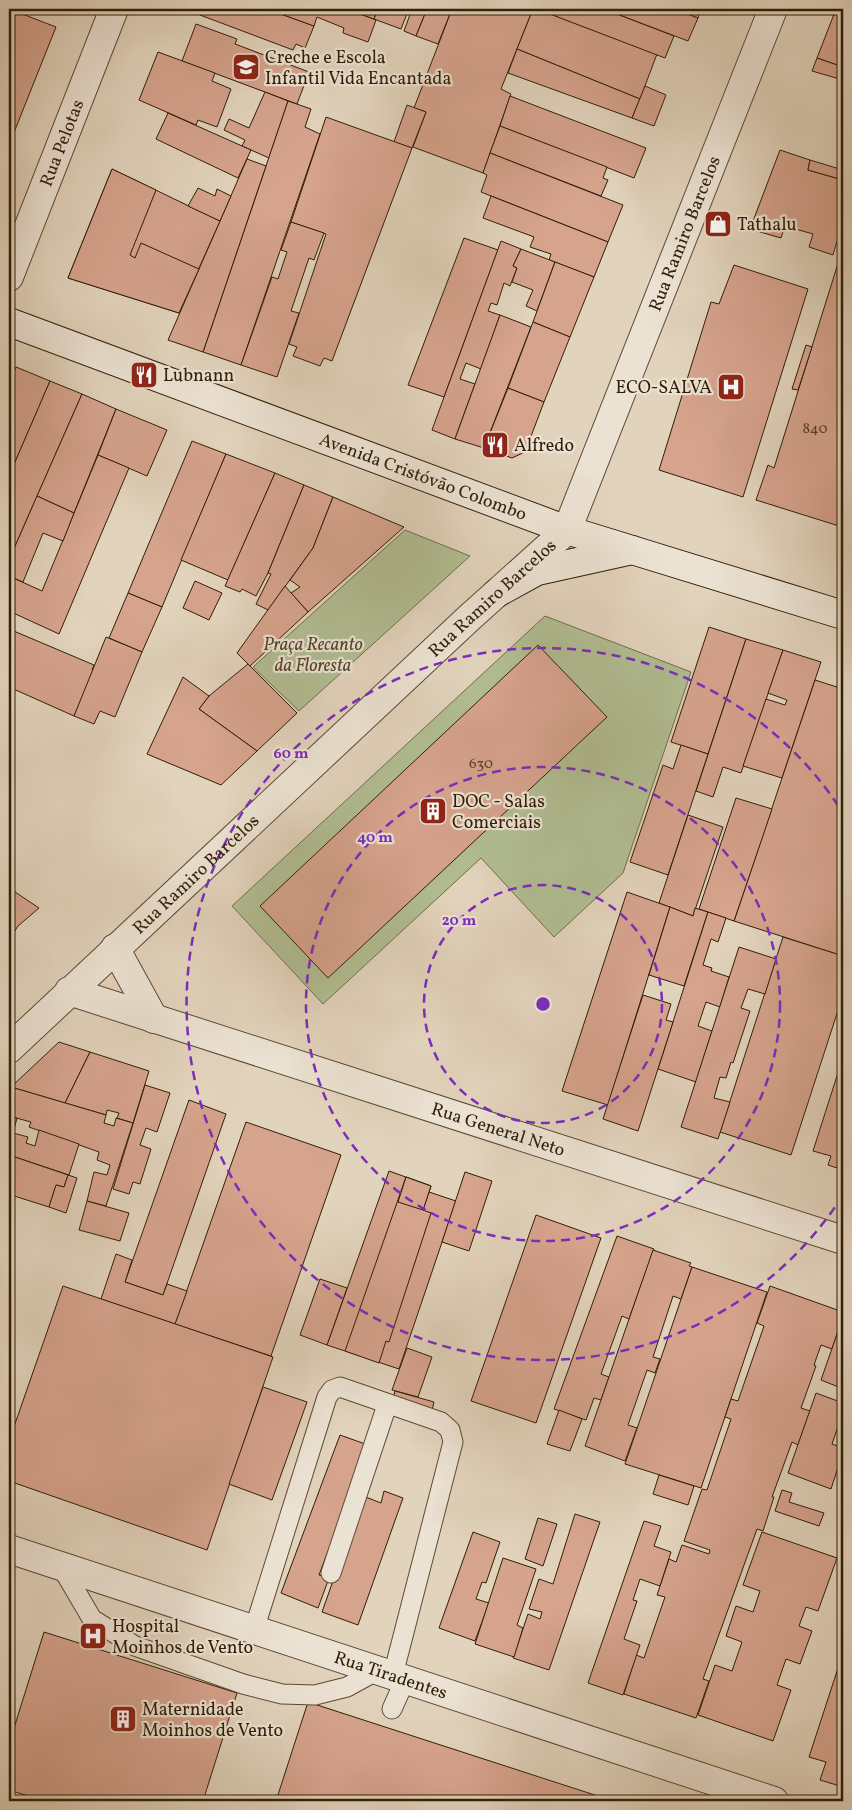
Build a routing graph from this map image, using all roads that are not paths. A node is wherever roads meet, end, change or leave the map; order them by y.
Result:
1 (114, 9) edge
2 (773, 9) edge
3 (9, 277) edge
4 (9, 322) edge
5 (567, 530) junction
6 (633, 550) junction
7 (497, 593) junction
8 (843, 615) edge
9 (115, 948) junction
10 (69, 991) junction
11 (154, 1019) junction
12 (9, 1049) edge
13 (843, 1240) edge
14 (387, 1405) junction
15 (9, 1549) edge
16 (61, 1566) junction
17 (331, 1573) dead end
18 (254, 1630) junction
19 (392, 1675) junction
20 (392, 1709) dead end
21 (774, 1801) edge

1 - 3 street, Rua Pelotas
2 - 5 street, Rua Ramiro Barcelos
4 - 5 street, Avenida Cristóvão Colombo
5 - 6 street, Avenida Cristóvão Colombo
5 - 7 street, Rua Ramiro Barcelos
6 - 7 street
6 - 8 street, Avenida Cristóvão Colombo
7 - 9 street, Rua Ramiro Barcelos
9 - 10 street, Rua Ramiro Barcelos
9 - 11 street
10 - 11 street, Rua General Neto
10 - 12 street, Rua Ramiro Barcelos
11 - 13 street, Rua General Neto
14 - 17 lane
14 - 18 lane
14 - 19 lane
15 - 16 street, Rua Tiradentes
16 - 18 street, Rua Tiradentes
16 - 19 lane
18 - 19 street, Rua Tiradentes
19 - 20 lane
19 - 21 street, Rua Tiradentes

